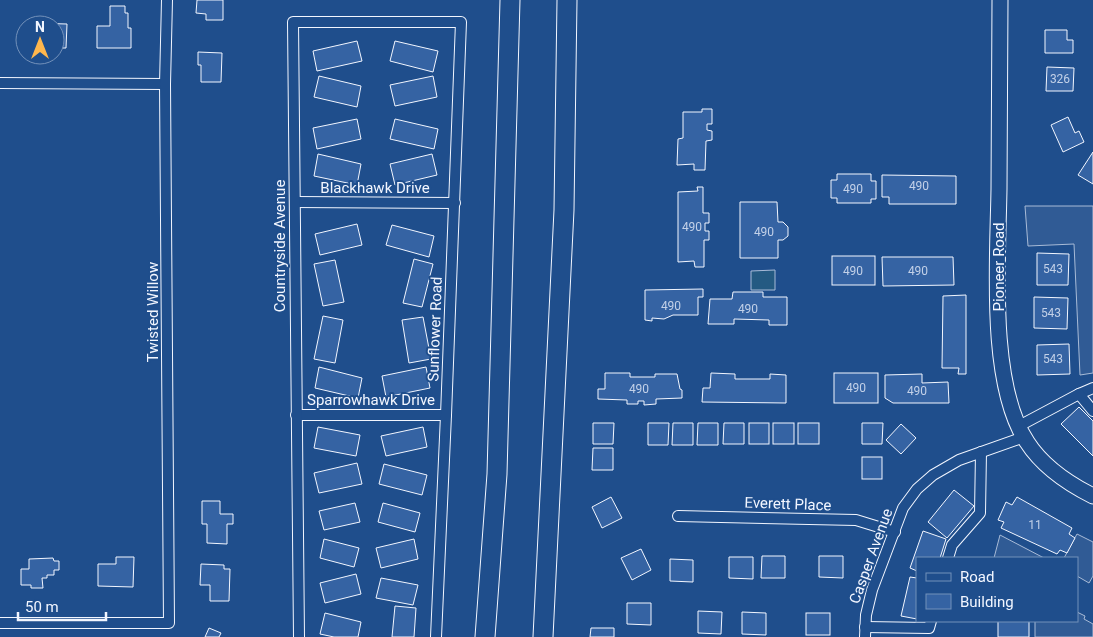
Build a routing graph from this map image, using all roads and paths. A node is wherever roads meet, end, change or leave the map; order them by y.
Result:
1 (167, 0) edge
2 (510, 0) edge
3 (567, 0) edge
4 (1000, 0) edge
5 (461, 22) joint
6 (0, 83) edge
7 (166, 84) junction
8 (295, 202) junction
9 (455, 203) junction
10 (1093, 388) edge
11 (1079, 394) junction
12 (1093, 411) edge
13 (296, 415) junction
14 (446, 415) junction
15 (1021, 432) junction
16 (981, 452) junction
17 (1093, 496) edge
18 (678, 516) dead end
19 (895, 532) junction
20 (948, 557) edge
21 (931, 622) edge
22 (0, 623) edge
23 (865, 632) edge
24 (299, 637) edge
25 (436, 637) edge
26 (485, 637) edge
27 (543, 637) edge

1 - 7 street, Twisted Willow
2 - 26 highway
3 - 27 highway
4 - 15 street, Pioneer Road
5 - 8 street, Countryside Avenue
5 - 9 street, Sunflower Road
6 - 7 street
7 - 22 street, Twisted Willow
8 - 9 street, Blackhawk Drive
8 - 13 street, Countryside Avenue
9 - 14 street, Sunflower Road
10 - 11 street, Casper Avenue
11 - 12 street
11 - 15 street, Casper Avenue
13 - 14 street, Sparrowhawk Drive
13 - 24 street, Countryside Avenue
14 - 25 street, Sunflower Road
15 - 16 street, Casper Avenue
15 - 17 street, Pioneer Road
16 - 19 street, Casper Avenue
16 - 20 street
18 - 19 street, Everett Place
19 - 23 street, Casper Avenue
21 - 23 street

